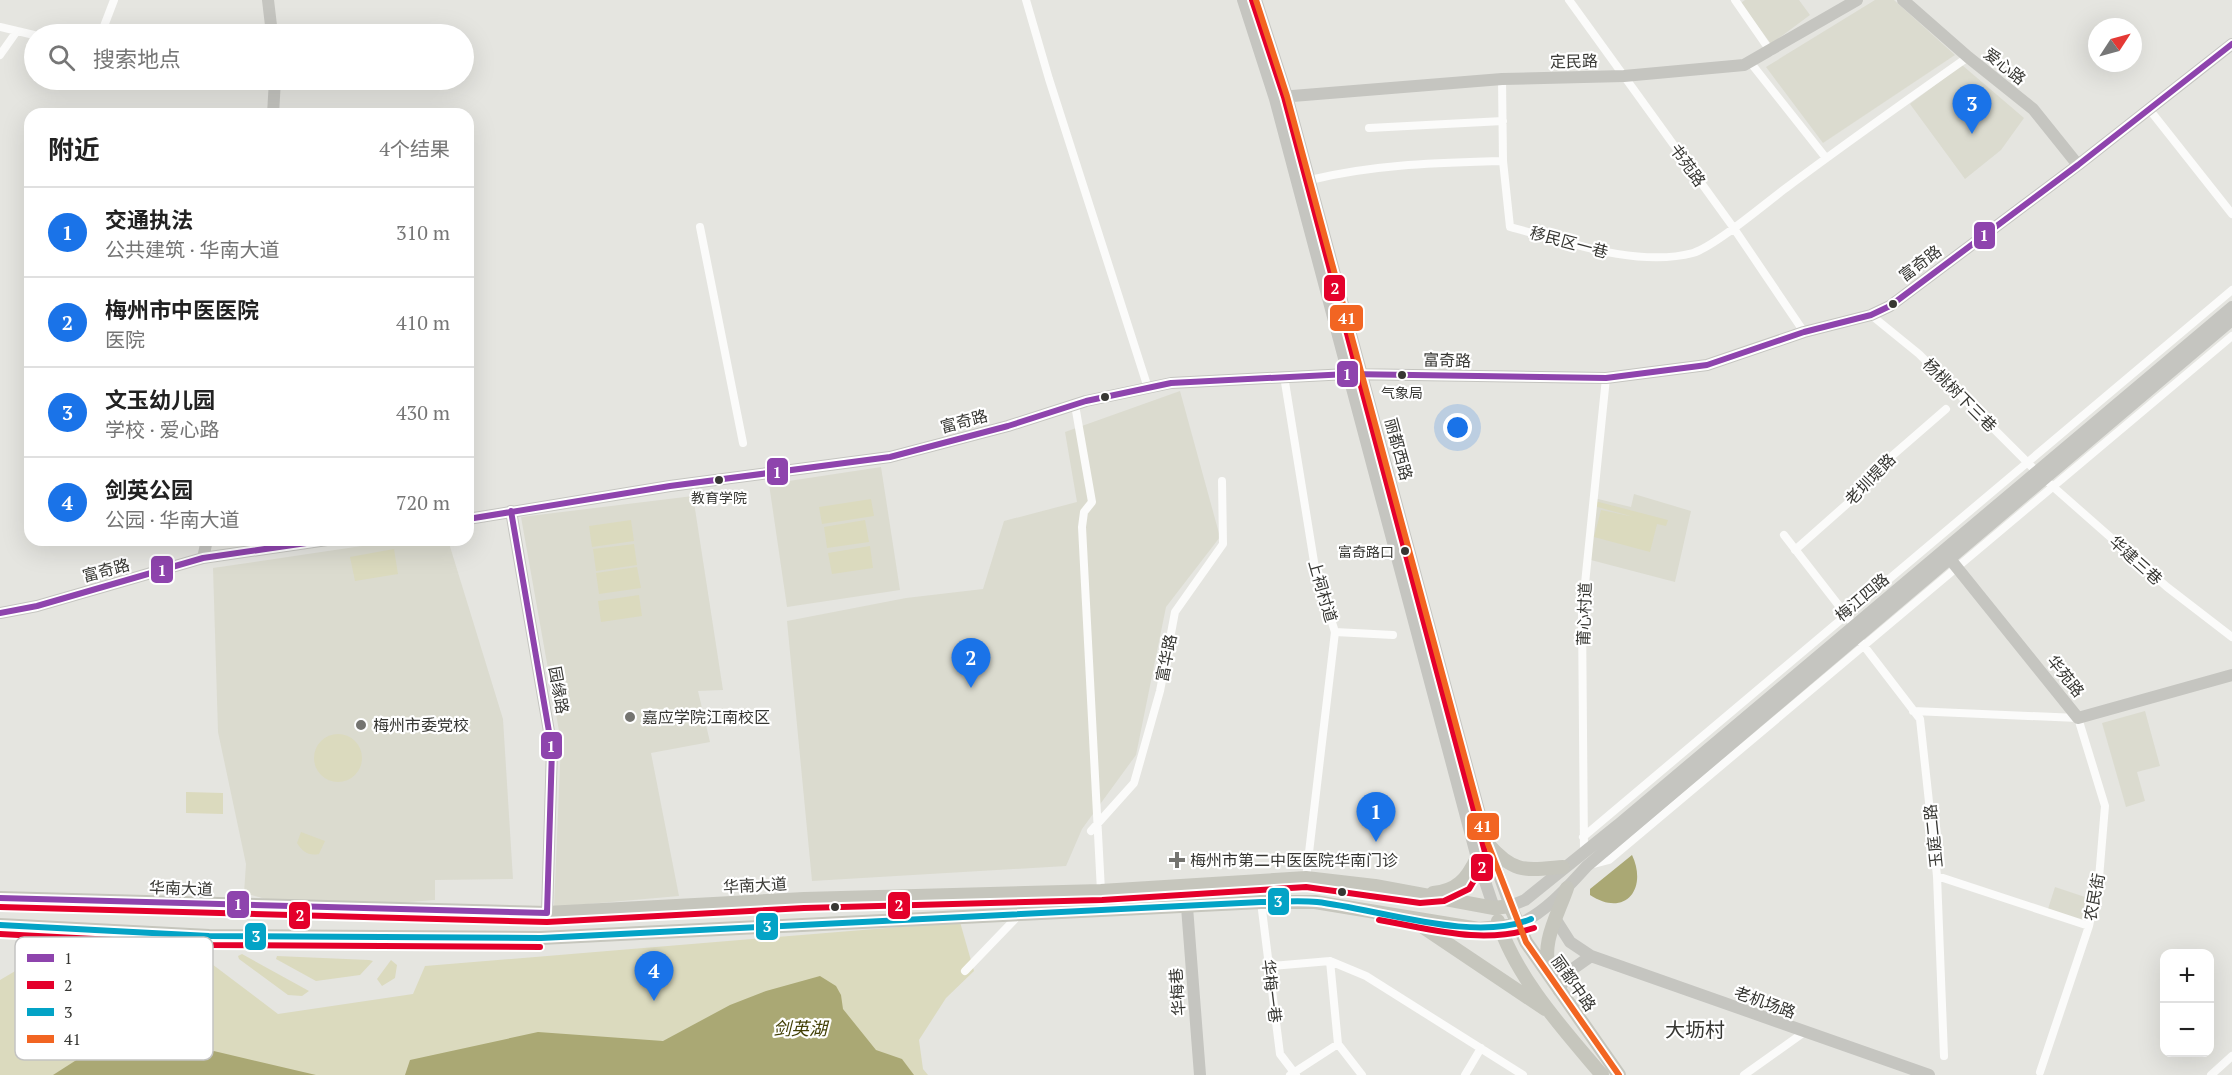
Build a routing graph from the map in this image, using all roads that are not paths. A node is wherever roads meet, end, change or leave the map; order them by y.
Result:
1 (114, 0) edge
2 (268, 0) edge
3 (1026, 0) edge
4 (1243, 0) edge
5 (1256, 0) edge
6 (1569, 0) edge
7 (1736, 0) edge
8 (1857, 0) edge
9 (1903, 0) edge
10 (105, 24) edge
11 (271, 24) edge
12 (0, 27) edge
13 (17, 31) junction
14 (24, 32) edge
15 (2232, 44) edge
16 (1771, 52) junction
17 (0, 55) edge
18 (1968, 57) junction
19 (1750, 62) junction
20 (1624, 76) junction
21 (1502, 79) junction
22 (274, 90) edge
23 (1281, 97) junction
24 (273, 108) edge
25 (2149, 109) junction
26 (1503, 121) junction
27 (1369, 128) dead end
28 (1826, 158) junction
29 (1503, 160) junction
30 (2078, 165) junction
31 (1310, 180) junction
32 (2232, 214) edge
33 (700, 227) dead end
34 (1733, 228) junction
35 (2232, 290) edge
36 (2232, 307) edge
37 (1870, 315) junction
38 (2232, 321) edge
39 (1804, 332) junction
40 (2232, 336) edge
41 (1348, 374) junction
42 (1362, 375) junction
43 (1284, 376) junction
44 (1606, 378) junction
45 (1148, 388) junction
46 (1074, 405) junction
47 (1946, 409) dead end
48 (743, 442) dead end
49 (2045, 479) junction
50 (1222, 481) dead end
51 (511, 512) junction
52 (474, 518) edge
53 (1784, 535) dead end
54 (206, 546) edge
55 (286, 546) edge
56 (1795, 550) junction
57 (203, 558) junction
58 (1950, 559) junction
59 (0, 613) edge
60 (1335, 632) junction
61 (1393, 635) dead end
62 (1859, 636) junction
63 (2232, 637) edge
64 (2232, 675) edge
65 (1913, 711) junction
66 (2078, 718) junction
67 (1091, 831) dead end
68 (1583, 837) junction
69 (1488, 844) junction
70 (1584, 850) junction
71 (1477, 858) junction
72 (1587, 866) junction
73 (1563, 867) junction
74 (1937, 876) junction
75 (1306, 878) junction
76 (1567, 888) junction
77 (1101, 891) junction
78 (1040, 892) junction
79 (1419, 894) junction
80 (0, 898) edge
81 (1261, 902) junction
82 (1509, 906) junction
83 (1187, 908) junction
84 (1494, 908) junction
85 (547, 913) junction
86 (1043, 915) junction
87 (1405, 915) junction
88 (1018, 916) junction
89 (1556, 920) junction
90 (1517, 925) junction
91 (0, 926) edge
92 (2089, 926) junction
93 (1500, 927) junction
94 (1592, 956) junction
95 (1330, 961) junction
96 (1272, 966) dead end
97 (964, 971) dead end
98 (1559, 991) junction
99 (1550, 1013) junction
100 (1803, 1033) junction
101 (1338, 1044) junction
102 (1481, 1048) junction
103 (1944, 1056) dead end
104 (2232, 1056) edge
105 (2040, 1072) dead end
106 (1293, 1074) edge
107 (1200, 1075) edge
108 (1362, 1075) edge
109 (1465, 1075) edge
110 (1523, 1075) edge
111 (1602, 1075) edge
112 (1619, 1075) edge
113 (1744, 1075) edge
114 (1929, 1075) edge
115 (2211, 1075) edge

1 - 10 street
2 - 11 street
3 - 45 street
4 - 23 street, 丽都西路
5 - 23 street, 丽都西路
6 - 20 street, 书苑路
7 - 16 street
8 - 16 street, 定民路
9 - 18 street, 爱心路
12 - 13 street
13 - 14 street
13 - 17 street
15 - 25 street, 富奇路
16 - 19 street, 定民路
18 - 28 street
18 - 30 street, 爱心路
19 - 20 street, 定民路
19 - 28 street
20 - 21 street, 定民路
20 - 34 street, 书苑路
21 - 23 street, 定民路
21 - 26 street, 移民区一巷
22 - 24 street
23 - 31 street, 丽都西路
23 - 41 street, 丽都西路
25 - 30 street, 富奇路
25 - 32 street
26 - 27 street
26 - 29 street, 移民区一巷
28 - 34 street
29 - 31 street
29 - 34 street, 移民区一巷
30 - 37 street, 富奇路
31 - 42 street, 丽都西路
33 - 48 street
34 - 39 street, 书苑路
35 - 68 street
36 - 70 street, 梅江四路
37 - 39 street, 富奇路
37 - 49 street, 杨桃树下三巷
38 - 49 street, 梅江四路
39 - 44 street, 富奇路
40 - 72 street
41 - 42 street, 富奇路
41 - 43 street, 富奇路
41 - 71 street, 丽都西路
42 - 44 street, 富奇路
42 - 69 street, 丽都西路
43 - 45 street, 富奇路
43 - 60 street, 上祠村道
44 - 68 street, 莆心村道
45 - 46 street, 富奇路
46 - 51 street, 富奇路
46 - 77 street
47 - 56 street, 老圳堤路
49 - 58 street, 梅江四路
49 - 63 street, 华建三巷
50 - 67 street, 富华路
51 - 52 street, 富奇路
51 - 85 street, 园缘路
53 - 56 street, 玉庭二路
54 - 57 street
55 - 57 street, 富奇路
56 - 62 street, 玉庭二路
57 - 59 street, 富奇路
58 - 62 street, 梅江四路
58 - 66 street, 华苑路
60 - 61 street
60 - 75 street, 上祠村道
62 - 65 street, 玉庭二路
62 - 72 street, 梅江四路
64 - 66 street, 华苑路
65 - 66 street
65 - 74 street, 玉庭二路
66 - 92 street, 农民街
68 - 70 street, 莆心村道
69 - 73 main road
69 - 82 street, 丽都西路
70 - 73 street, 梅江四路
71 - 79 main road
71 - 84 street, 丽都西路
72 - 76 street, 梅江四路
73 - 82 street, 梅江四路
74 - 92 street
74 - 103 street, 玉庭二路
75 - 77 main road, 华南大道
75 - 79 main road, 华南大道
76 - 89 main road
76 - 90 street, 梅江四路
77 - 78 main road, 华南大道
78 - 85 main road, 华南大道
78 - 86 main road
79 - 84 main road, 华南大道
80 - 85 main road, 华南大道
81 - 83 main road
81 - 87 main road
81 - 106 street, 华梅一巷
82 - 84 main road, 华南大道
82 - 90 main road, 丽都中路
83 - 86 main road
83 - 107 street, 华梅巷
84 - 93 main road
86 - 88 main road
87 - 93 main road
87 - 99 main road
88 - 91 main road
88 - 97 street
89 - 94 street, 老机场路
89 - 98 main road
90 - 93 main road
90 - 98 main road, 丽都中路
92 - 105 street, 农民街
93 - 99 main road
94 - 98 street
94 - 100 street, 老机场路
95 - 96 street
95 - 101 street
95 - 102 street
98 - 112 main road, 丽都中路
99 - 111 main road
100 - 113 street
100 - 114 street, 老机场路
101 - 106 street
101 - 108 street
102 - 109 street
102 - 110 street
104 - 115 street

